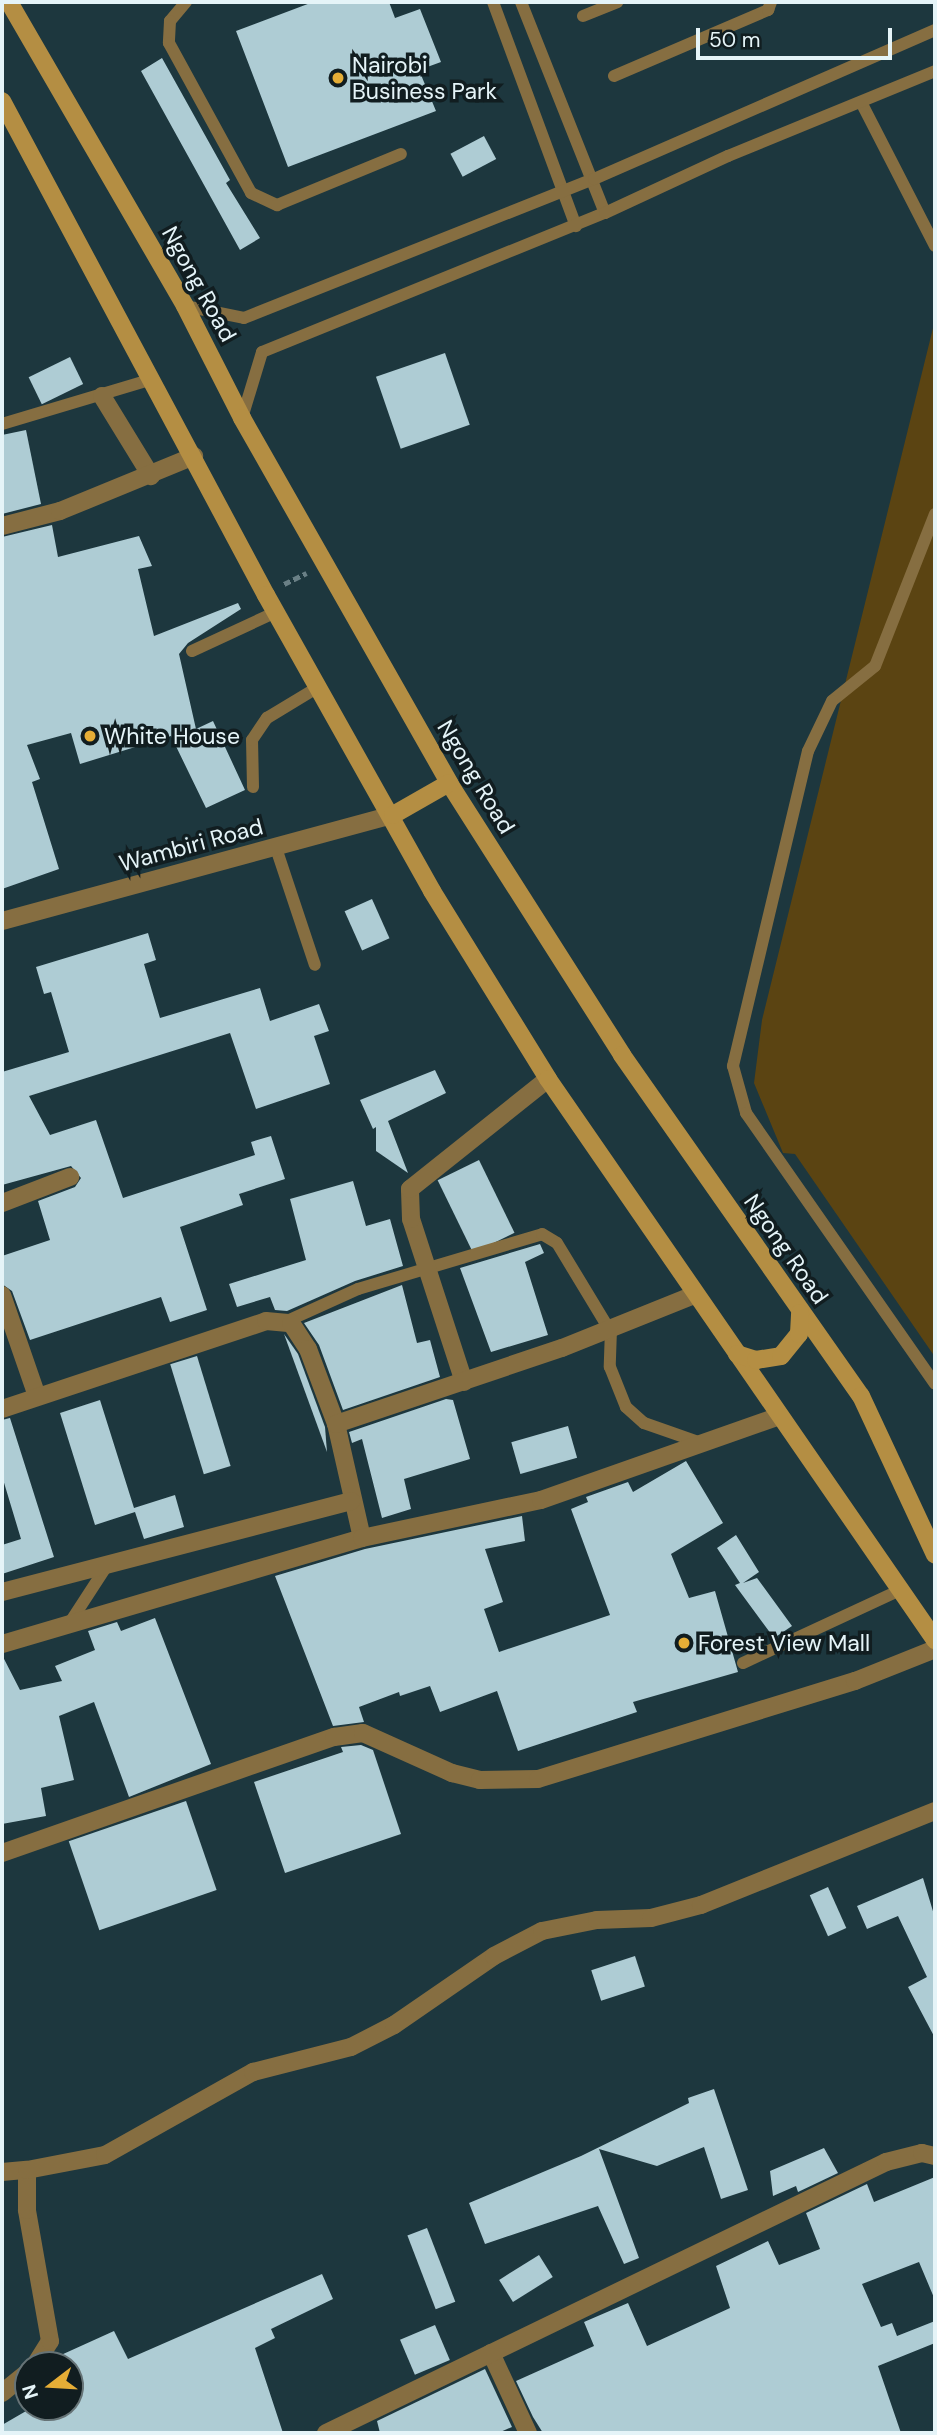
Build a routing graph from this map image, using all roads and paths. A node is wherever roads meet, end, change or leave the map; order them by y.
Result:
1 (9, 2) edge
2 (186, 2) edge
3 (493, 2) edge
4 (521, 2) edge
5 (617, 2) edge
6 (771, 2) edge
7 (583, 16) dead end
8 (935, 30) edge
9 (935, 71) edge
10 (614, 76) dead end
11 (2, 101) edge
12 (861, 102) junction
13 (401, 154) dead end
14 (594, 179) junction
15 (564, 190) junction
16 (606, 213) junction
17 (576, 226) junction
18 (935, 246) edge
19 (185, 306) junction
20 (153, 379) junction
21 (102, 396) junction
22 (242, 418) junction
23 (2, 424) edge
24 (194, 456) junction
25 (151, 476) junction
26 (935, 514) edge
27 (2, 526) edge
28 (323, 564) junction
29 (266, 595) junction
30 (276, 612) junction
31 (192, 651) dead end
32 (320, 686) junction
33 (449, 783) junction
34 (253, 787) dead end
35 (393, 815) junction
36 (276, 848) junction
37 (2, 921) edge
38 (316, 965) dead end
39 (548, 1079) junction
40 (70, 1177) dead end
41 (2, 1203) edge
42 (428, 1269) junction
43 (696, 1294) junction
44 (2, 1295) edge
45 (800, 1313) junction
46 (285, 1322) junction
47 (610, 1329) junction
48 (737, 1354) junction
49 (464, 1382) junction
50 (935, 1384) edge
51 (37, 1396) junction
52 (2, 1409) edge
53 (780, 1416) junction
54 (336, 1424) junction
55 (707, 1445) junction
56 (351, 1501) junction
57 (362, 1538) junction
58 (935, 1555) edge
59 (106, 1567) junction
60 (900, 1590) junction
61 (2, 1592) edge
62 (69, 1624) junction
63 (935, 1640) edge
64 (2, 1644) edge
65 (935, 1649) edge
66 (743, 1663) dead end
67 (935, 1811) edge
68 (2, 1853) edge
69 (935, 2156) edge
70 (27, 2170) junction
71 (2, 2172) edge
72 (44, 2351) edge
73 (491, 2353) junction
74 (326, 2433) edge
75 (528, 2433) edge

1 - 19 main road, Ngong Road
2 - 13 lane
3 - 15 lane
4 - 14 lane
5 - 7 lane
6 - 10 lane
8 - 14 lane
9 - 12 lane
11 - 20 main road
12 - 16 lane
12 - 18 lane
14 - 15 lane
14 - 16 lane
15 - 17 lane
15 - 19 lane
16 - 17 lane
17 - 22 lane
19 - 22 main road, Ngong Road
20 - 21 lane
20 - 24 main road
21 - 23 lane
21 - 25 street
22 - 28 main road, Ngong Road
24 - 25 street
24 - 29 main road
25 - 27 street
26 - 50 lane
28 - 29 path
28 - 33 main road, Ngong Road
29 - 30 main road
30 - 31 lane
30 - 32 main road
32 - 34 lane
32 - 35 main road
33 - 35 main road
33 - 45 main road, Ngong Road
35 - 36 street, Wambiri Road
35 - 39 main road
36 - 37 street, Wambiri Road
36 - 38 lane
39 - 42 street
39 - 43 main road
40 - 41 street
42 - 46 lane
42 - 47 lane
42 - 49 street
43 - 47 street
43 - 48 main road
44 - 51 street
45 - 48 main road
45 - 58 main road, Ngong Road
46 - 51 street
46 - 54 street
47 - 49 street
47 - 55 lane
48 - 53 main road
49 - 54 street
51 - 52 street
53 - 55 street
53 - 60 main road
54 - 56 street
55 - 57 street
56 - 57 street
56 - 59 street
57 - 62 street
59 - 61 street
59 - 62 lane
60 - 63 main road
60 - 66 lane
62 - 64 street
65 - 68 street
67 - 70 street
69 - 73 street
70 - 71 street
70 - 72 street
73 - 74 street
73 - 75 street

